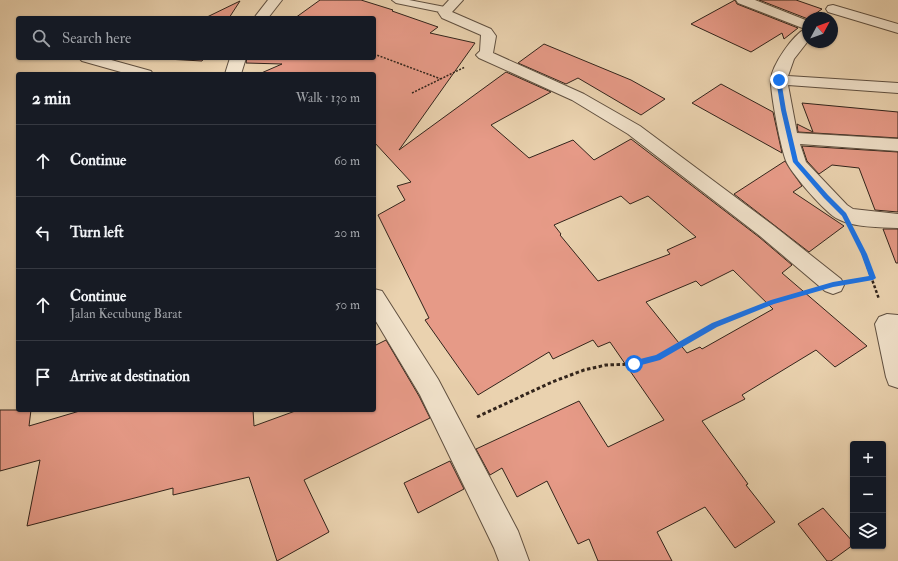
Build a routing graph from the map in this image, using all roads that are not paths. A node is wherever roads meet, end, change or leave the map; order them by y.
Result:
1 (275, 0) edge
2 (396, 0) edge
3 (743, 0) edge
4 (451, 5) edge
5 (829, 9) edge
6 (263, 16) edge
7 (802, 24) edge
8 (898, 29) edge
9 (802, 39) edge
10 (94, 60) edge
11 (237, 60) edge
12 (138, 72) edge
13 (234, 72) edge
14 (779, 80) junction
15 (898, 88) edge
16 (791, 138) junction
17 (898, 145) edge
18 (898, 221) edge
19 (833, 284) road end
20 (376, 301) edge
21 (892, 325) edge
22 (898, 377) edge
23 (514, 561) edge

1 - 6 street
2 - 4 lane
3 - 7 street
4 - 19 street
5 - 8 street
9 - 14 street
10 - 12 street
11 - 13 street
14 - 15 street
14 - 16 street
16 - 17 street
16 - 18 street
20 - 23 street
21 - 22 street

